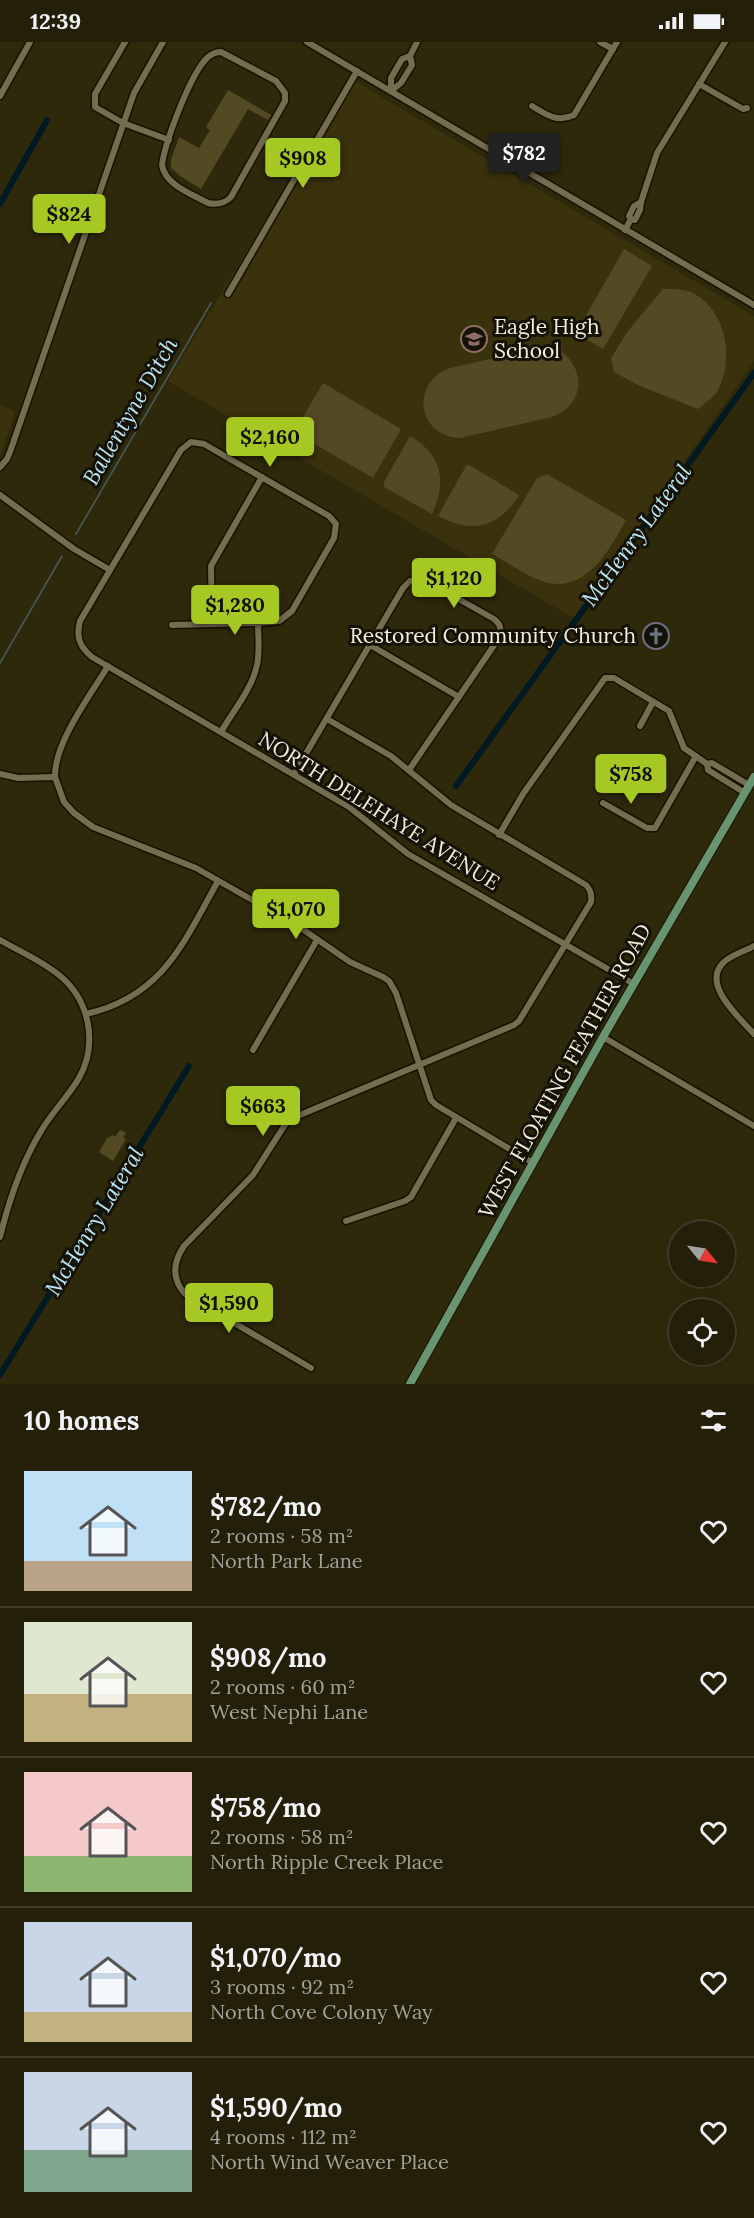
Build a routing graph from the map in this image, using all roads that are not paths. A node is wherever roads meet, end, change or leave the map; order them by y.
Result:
1 (30, 42) edge
2 (125, 42) edge
3 (163, 42) edge
4 (307, 42) edge
5 (417, 42) edge
6 (600, 42) edge
7 (617, 42) edge
8 (725, 42) edge
9 (613, 49) junction
10 (410, 56) junction
11 (357, 71) junction
12 (699, 84) junction
13 (391, 91) junction
14 (0, 96) edge
15 (532, 106) dead end
16 (747, 108) dead end
17 (123, 123) junction
18 (169, 140) junction
19 (625, 230) junction
20 (228, 294) dead end
21 (754, 305) edge
22 (0, 467) edge
23 (262, 477) junction
24 (0, 495) edge
25 (110, 570) junction
26 (258, 623) junction
27 (212, 624) junction
28 (172, 625) dead end
29 (369, 645) junction
30 (108, 666) junction
31 (459, 697) junction
32 (654, 702) junction
33 (327, 719) junction
34 (640, 726) dead end
35 (221, 732) junction
36 (696, 756) junction
37 (707, 764) junction
38 (409, 770) junction
39 (0, 774) edge
40 (294, 774) junction
41 (55, 777) junction
42 (754, 777) edge
43 (749, 784) junction
44 (745, 793) junction
45 (603, 803) dead end
46 (499, 835) junction
47 (218, 881) junction
48 (0, 940) edge
49 (316, 940) junction
50 (565, 945) junction
51 (754, 946) edge
52 (634, 984) junction
53 (86, 1014) junction
54 (754, 1034) edge
55 (603, 1038) junction
56 (253, 1050) dead end
57 (419, 1065) junction
58 (456, 1118) junction
59 (754, 1124) edge
60 (533, 1163) junction
61 (346, 1221) dead end
62 (0, 1237) edge
63 (310, 1368) dead end
64 (410, 1384) edge

1 - 14 street
2 - 17 street
3 - 17 street
4 - 11 street
5 - 10 street
6 - 9 street
7 - 9 street
8 - 12 street
9 - 15 street
10 - 13 street
10 - 13 street
11 - 13 street
11 - 20 street
12 - 16 street
12 - 19 street
13 - 19 street
17 - 18 street
17 - 22 street
18 - 18 street
19 - 21 street
23 - 25 street
23 - 26 street
23 - 27 street
24 - 25 street
25 - 30 street, NORTH DELEHAYE AVENUE
26 - 27 street
26 - 35 street
27 - 28 street
29 - 31 street
29 - 31 street
29 - 33 street
30 - 35 street, NORTH DELEHAYE AVENUE
30 - 41 street
31 - 38 street
32 - 34 street
32 - 36 street
32 - 46 street
33 - 38 street
33 - 40 street
35 - 40 street, NORTH DELEHAYE AVENUE
36 - 37 street
36 - 45 street
37 - 43 street
37 - 44 street
38 - 46 street
39 - 41 street
40 - 50 street, NORTH DELEHAYE AVENUE
41 - 47 street
42 - 43 main road, WEST FLOATING FEATHER ROAD
43 - 44 main road, WEST FLOATING FEATHER ROAD
44 - 52 main road, WEST FLOATING FEATHER ROAD
46 - 50 street
47 - 49 street
47 - 53 street
48 - 53 street
49 - 56 street
49 - 57 street
50 - 52 street, NORTH DELEHAYE AVENUE
50 - 57 street
51 - 54 street
52 - 55 main road, WEST FLOATING FEATHER ROAD
53 - 62 street
55 - 59 street
55 - 60 main road, WEST FLOATING FEATHER ROAD
57 - 58 street
57 - 63 street
58 - 60 street
58 - 61 street
60 - 64 main road, WEST FLOATING FEATHER ROAD

